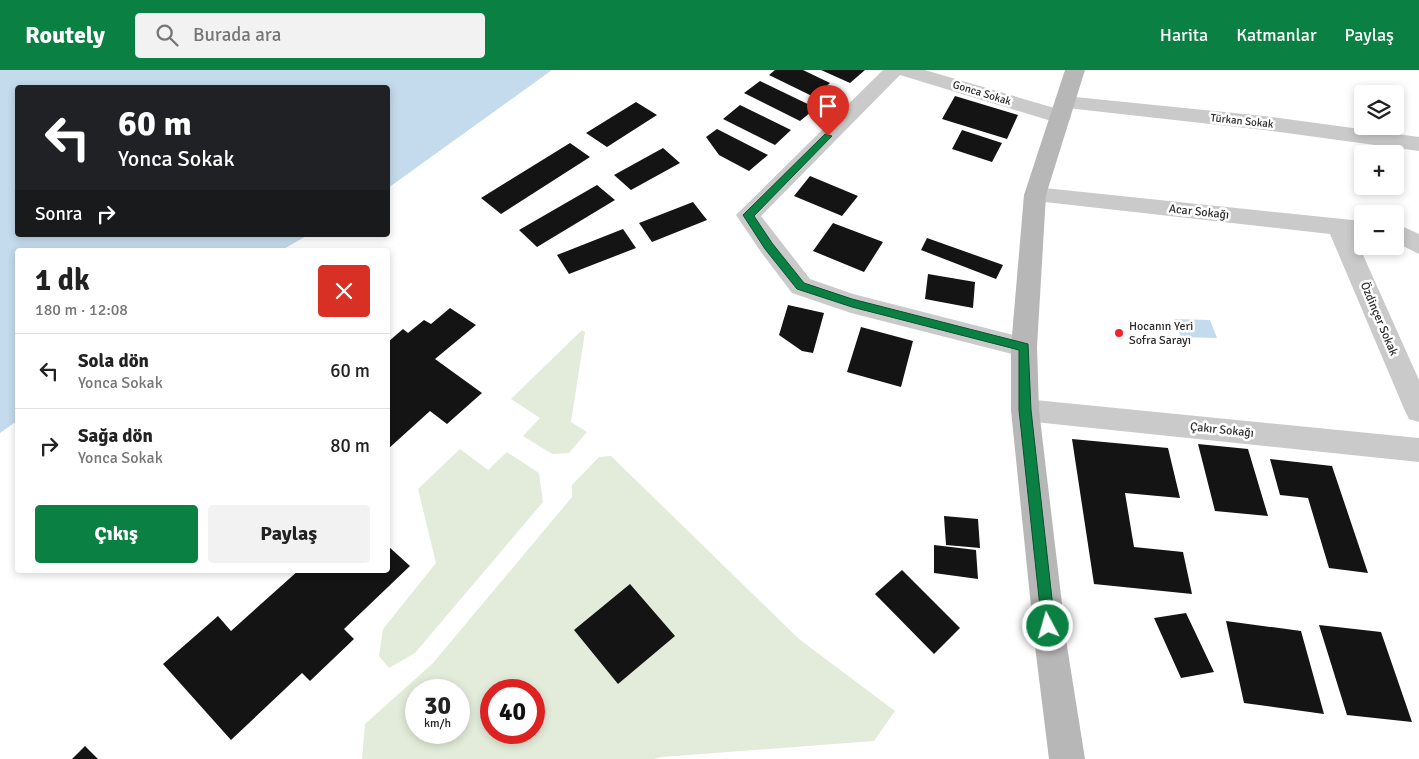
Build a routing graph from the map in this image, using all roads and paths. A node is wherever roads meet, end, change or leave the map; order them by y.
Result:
1 (894, 70) edge
2 (904, 70) edge
3 (1074, 70) edge
4 (1063, 109) junction
5 (1419, 144) edge
6 (1035, 195) junction
7 (1351, 228) edge
8 (1404, 236) edge
9 (1419, 245) edge
10 (1024, 347) junction
11 (1025, 410) junction
12 (1419, 412) edge
13 (1419, 450) edge
14 (1067, 759) edge

1 - 10 street
2 - 4 street, Gonca Sokak
3 - 4 street
4 - 5 street, Türkan Sokak
4 - 6 street
6 - 7 street, Acar Sokağı
6 - 10 street
7 - 12 street, Özdinçer Sokak
8 - 9 street
10 - 11 street
11 - 13 street, Çakır Sokağı
11 - 14 street

